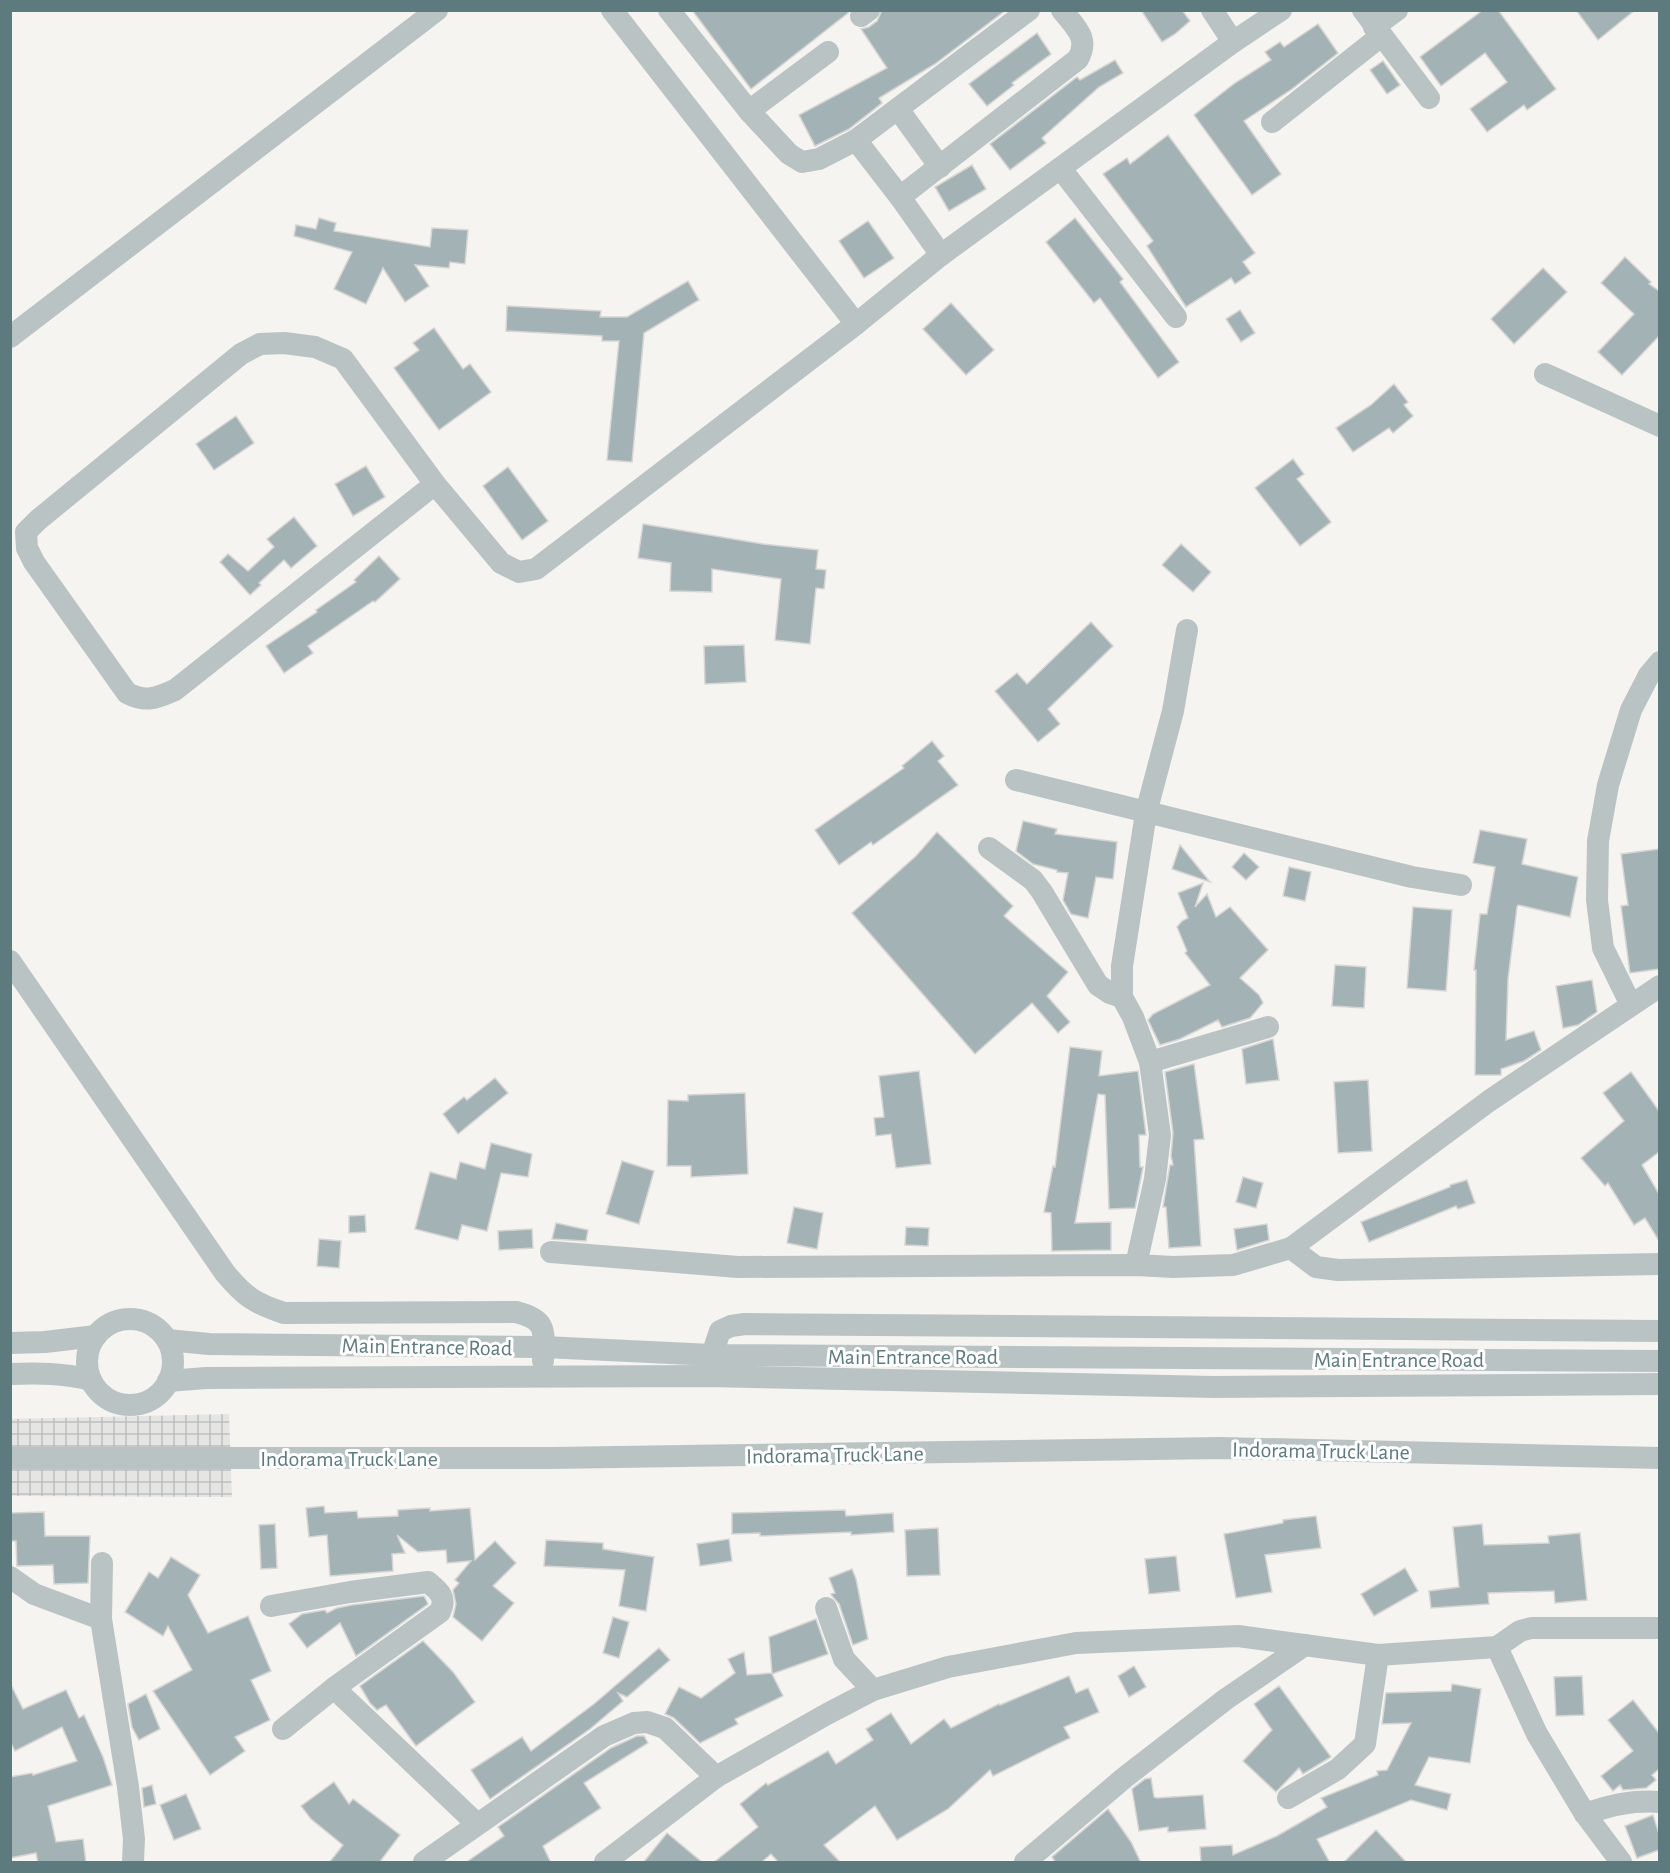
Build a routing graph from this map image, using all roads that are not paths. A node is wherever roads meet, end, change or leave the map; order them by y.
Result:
1 (436, 10) edge
2 (612, 10) edge
3 (669, 10) edge
4 (1029, 10) edge
5 (1062, 10) edge
6 (1212, 10) edge
7 (1281, 10) edge
8 (1397, 10) edge
9 (1372, 25) edge
10 (1233, 42) junction
11 (828, 52) dead end
12 (1429, 98) dead end
13 (898, 109) junction
14 (749, 111) junction
15 (1272, 122) dead end
16 (856, 140) junction
17 (940, 167) junction
18 (1061, 168) junction
19 (900, 197) junction
20 (941, 255) junction
21 (1176, 317) dead end
22 (856, 324) junction
23 (10, 337) edge
24 (1545, 374) dead end
25 (1659, 426) edge
26 (435, 484) junction
27 (1187, 630) dead end
28 (1659, 662) edge
29 (1016, 780) dead end
30 (1146, 813) junction
31 (989, 848) dead end
32 (1461, 885) dead end
33 (10, 962) edge
34 (1659, 986) edge
35 (1122, 997) junction
36 (1631, 1005) junction
37 (1268, 1027) dead end
38 (1150, 1062) junction
39 (1292, 1248) junction
40 (551, 1252) dead end
41 (1659, 1264) edge
42 (1136, 1265) junction
43 (1659, 1331) edge
44 (96, 1336) junction
45 (167, 1340) junction
46 (10, 1343) edge
47 (544, 1347) junction
48 (1659, 1361) edge
49 (710, 1366) junction
50 (10, 1374) edge
51 (542, 1377) junction
52 (91, 1380) junction
53 (168, 1381) junction
54 (1659, 1384) edge
55 (10, 1458) edge
56 (1659, 1458) edge
57 (102, 1563) dead end
58 (10, 1577) edge
59 (271, 1606) dead end
60 (826, 1608) dead end
61 (101, 1619) junction
62 (1659, 1628) edge
63 (1305, 1645) junction
64 (1497, 1647) junction
65 (1378, 1655) junction
66 (334, 1688) junction
67 (873, 1690) junction
68 (283, 1729) dead end
69 (716, 1777) junction
70 (1288, 1798) dead end
71 (1659, 1802) edge
72 (1585, 1814) junction
73 (477, 1824) junction
74 (133, 1863) edge
75 (424, 1863) edge
76 (605, 1863) edge
77 (1025, 1863) edge
78 (1621, 1863) edge

1 - 23 street
2 - 22 street
3 - 14 street
4 - 13 street
5 - 17 street
6 - 10 street
7 - 10 street
8 - 9 street
9 - 12 street
9 - 15 street
10 - 18 street
11 - 14 street
13 - 16 street
13 - 17 street
14 - 16 street
16 - 19 street
17 - 19 street
18 - 20 street
18 - 21 street
19 - 20 street
20 - 22 street
22 - 26 street
24 - 25 street
26 - 26 street
27 - 30 street
28 - 36 street
29 - 30 street
30 - 32 street
30 - 35 street
31 - 35 street
33 - 47 street
34 - 36 street
35 - 38 street
36 - 39 street
37 - 38 street
38 - 42 street
39 - 41 street
39 - 42 street
40 - 42 street
43 - 49 street
44 - 45 street
44 - 46 street
44 - 52 street
45 - 47 street, Main Entrance Road
45 - 53 street
47 - 49 street, Main Entrance Road
47 - 51 street
48 - 49 street, Main Entrance Road
49 - 51 street
49 - 54 street
50 - 52 street
51 - 53 street
52 - 53 street
55 - 56 street, Indorama Truck Lane
57 - 61 street
58 - 61 street
59 - 66 street
60 - 67 street
61 - 74 street
62 - 64 street
63 - 65 street
63 - 67 street
63 - 77 street
64 - 65 street
64 - 72 street
65 - 70 street
66 - 68 street
66 - 73 street
67 - 69 street
69 - 73 street
69 - 76 street
71 - 72 street
72 - 78 street
73 - 75 street

